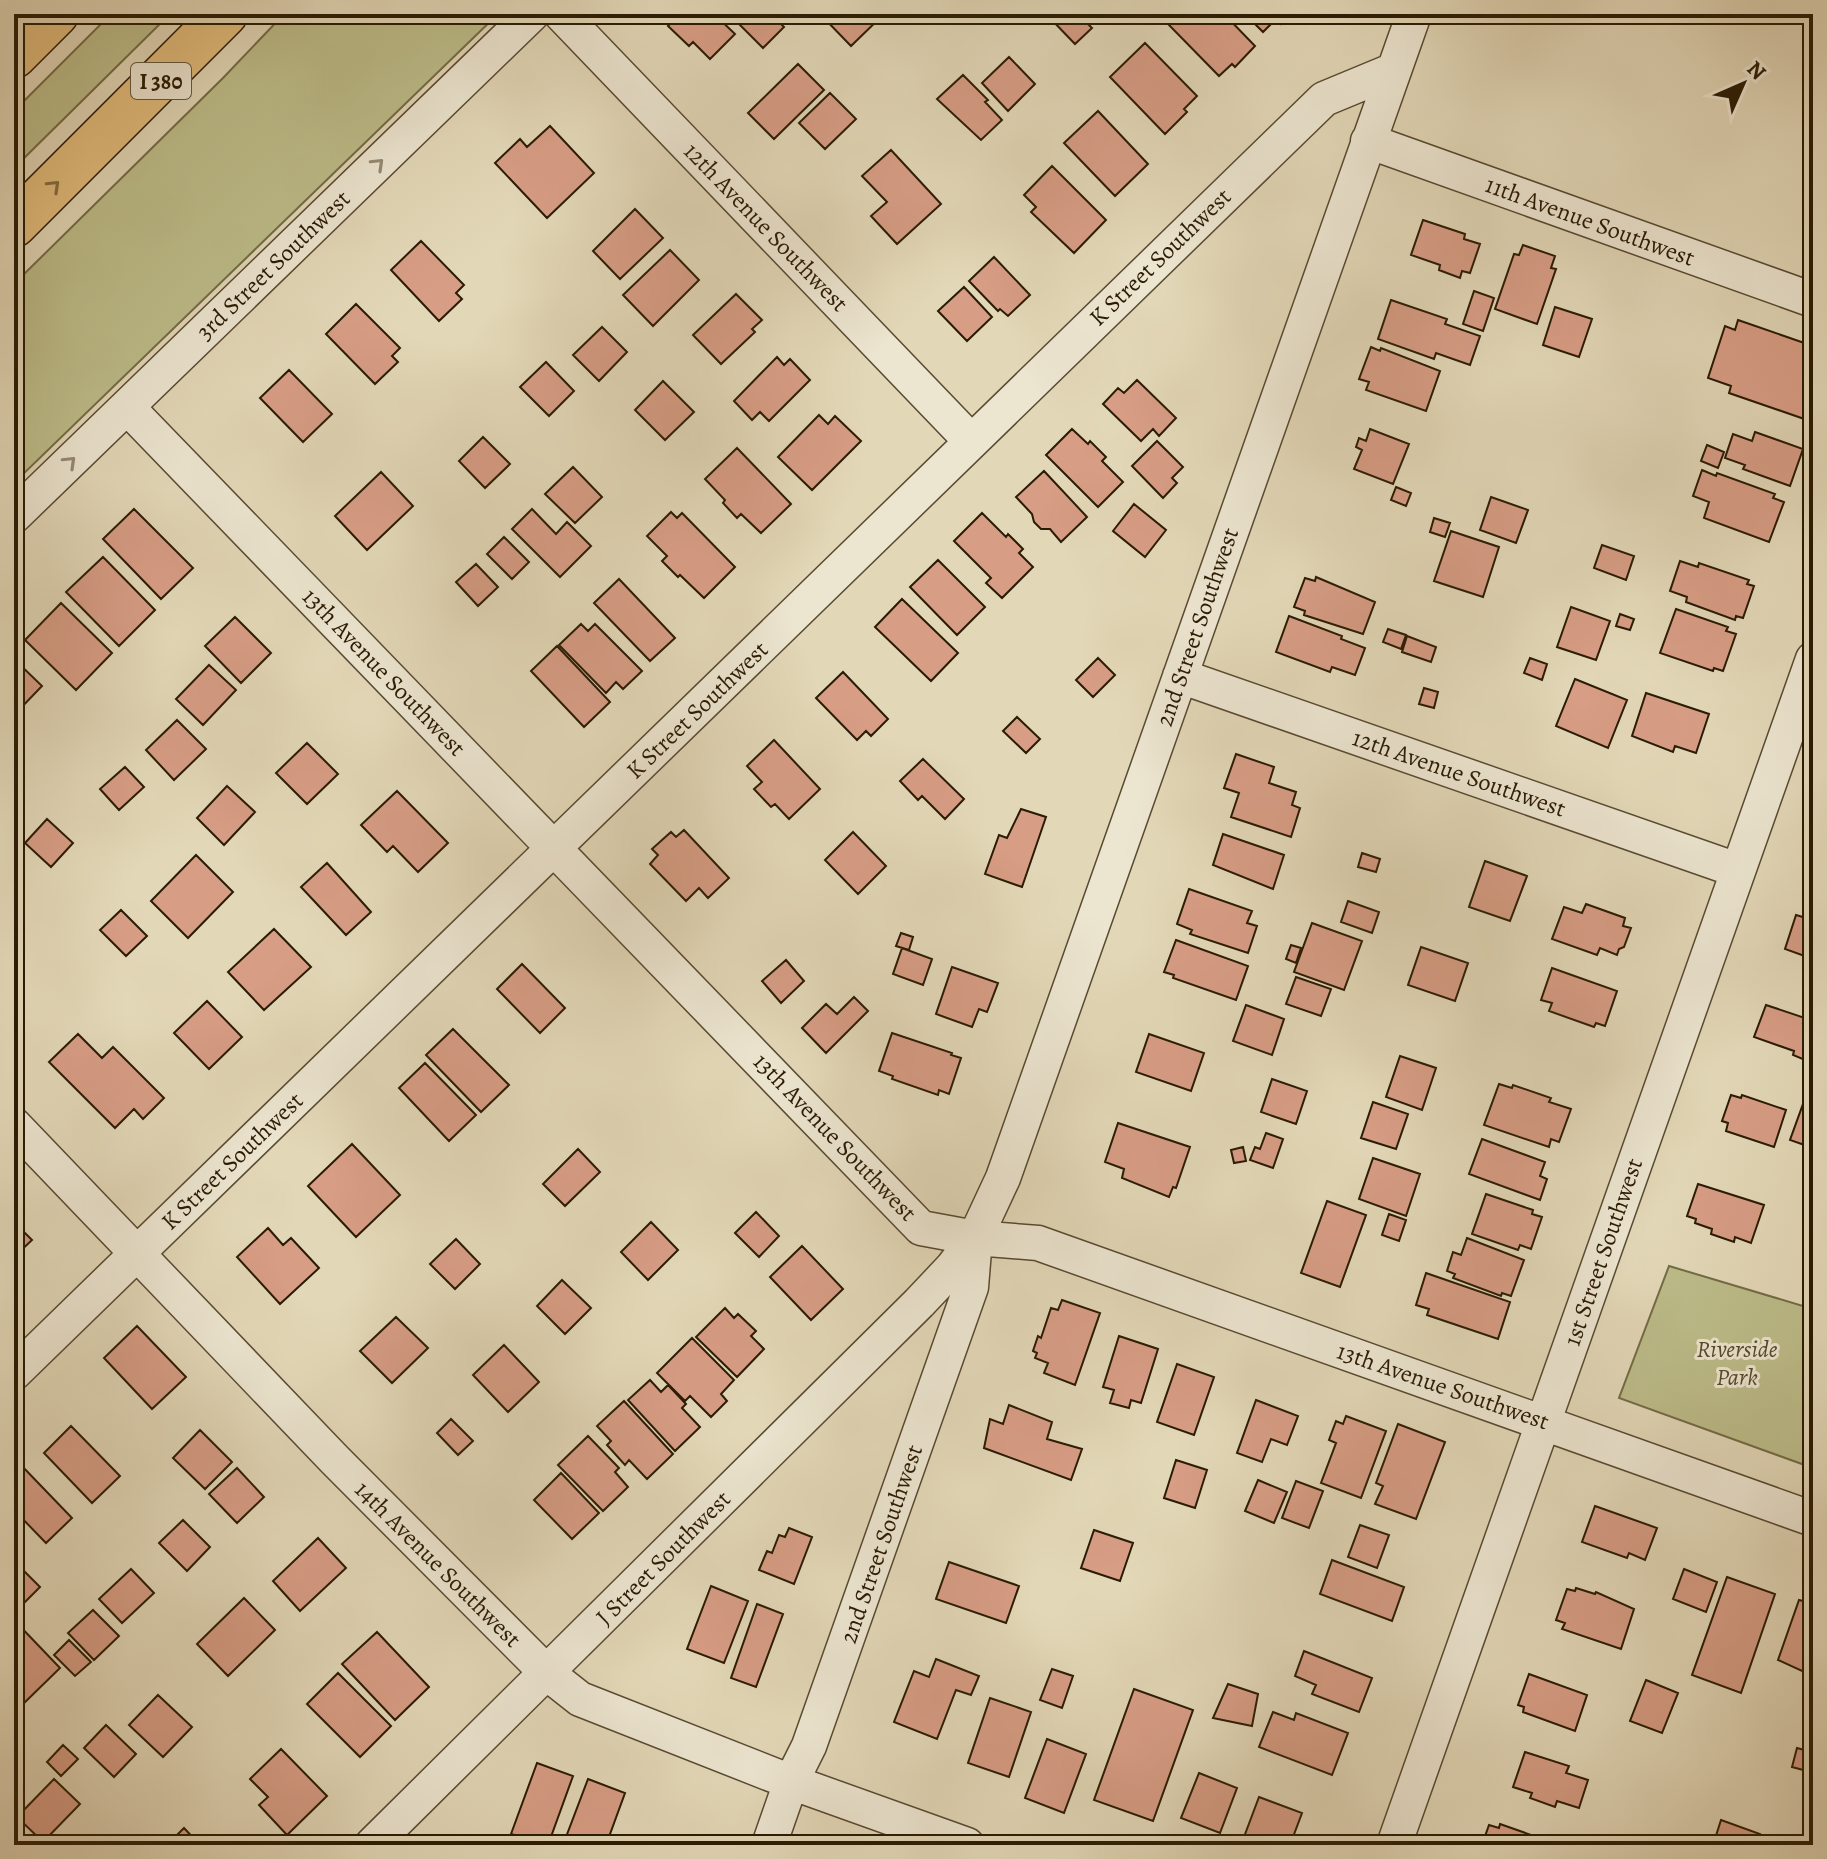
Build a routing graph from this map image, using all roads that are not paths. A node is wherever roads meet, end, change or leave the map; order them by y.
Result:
1 (56, 14) edge
2 (225, 14) edge
3 (532, 14) edge
4 (561, 14) edge
5 (1414, 14) edge
6 (14, 56) edge
7 (1394, 70) junction
8 (1368, 141) junction
9 (14, 225) edge
10 (1813, 300) edge
11 (127, 407) junction
12 (971, 441) junction
13 (14, 516) edge
14 (1813, 659) edge
15 (1180, 676) junction
16 (554, 849) junction
17 (1737, 870) junction
18 (14, 1125) edge
19 (975, 1238) junction
20 (137, 1253) junction
21 (952, 1268) joint
22 (14, 1373) edge
23 (1544, 1421) junction
24 (1813, 1519) edge
25 (547, 1673) junction
26 (791, 1782) junction
27 (372, 1845) edge
28 (769, 1845) edge
29 (967, 1845) edge
30 (1394, 1845) edge

1 - 6 highway
9 -> 2 highway, I 380
11 -> 3 street, 3rd Street Southwest
4 - 12 street, 12th Avenue Southwest
5 - 7 street, 2nd Street Southwest
7 - 8 street, 2nd Street Southwest
7 - 12 street, K Street Southwest
8 - 10 street, 11th Avenue Southwest
8 - 15 street, 2nd Street Southwest
13 -> 11 street, 3rd Street Southwest
11 - 16 street, 13th Avenue Southwest
12 - 16 street, K Street Southwest
14 - 17 street, 1st Street Southwest
15 - 17 street, 12th Avenue Southwest
15 - 19 street, 2nd Street Southwest
16 - 19 street, 13th Avenue Southwest
16 - 20 street, K Street Southwest
17 - 23 street, 1st Street Southwest
18 - 20 street, 14th Avenue Southwest
19 - 21 street, 2nd Street Southwest
19 - 23 street, 13th Avenue Southwest
19 - 26 street, 2nd Street Southwest
20 - 22 street, K Street Southwest
20 - 25 street, 14th Avenue Southwest
21 - 25 street, J Street Southwest
23 - 24 street, 13th Avenue Southwest
23 - 30 street, 1st Street Southwest
25 - 26 street, 14th Avenue Southwest
25 - 27 street, J Street Southwest
26 - 28 street, 2nd Street Southwest
26 - 29 street, 14th Avenue Southwest

